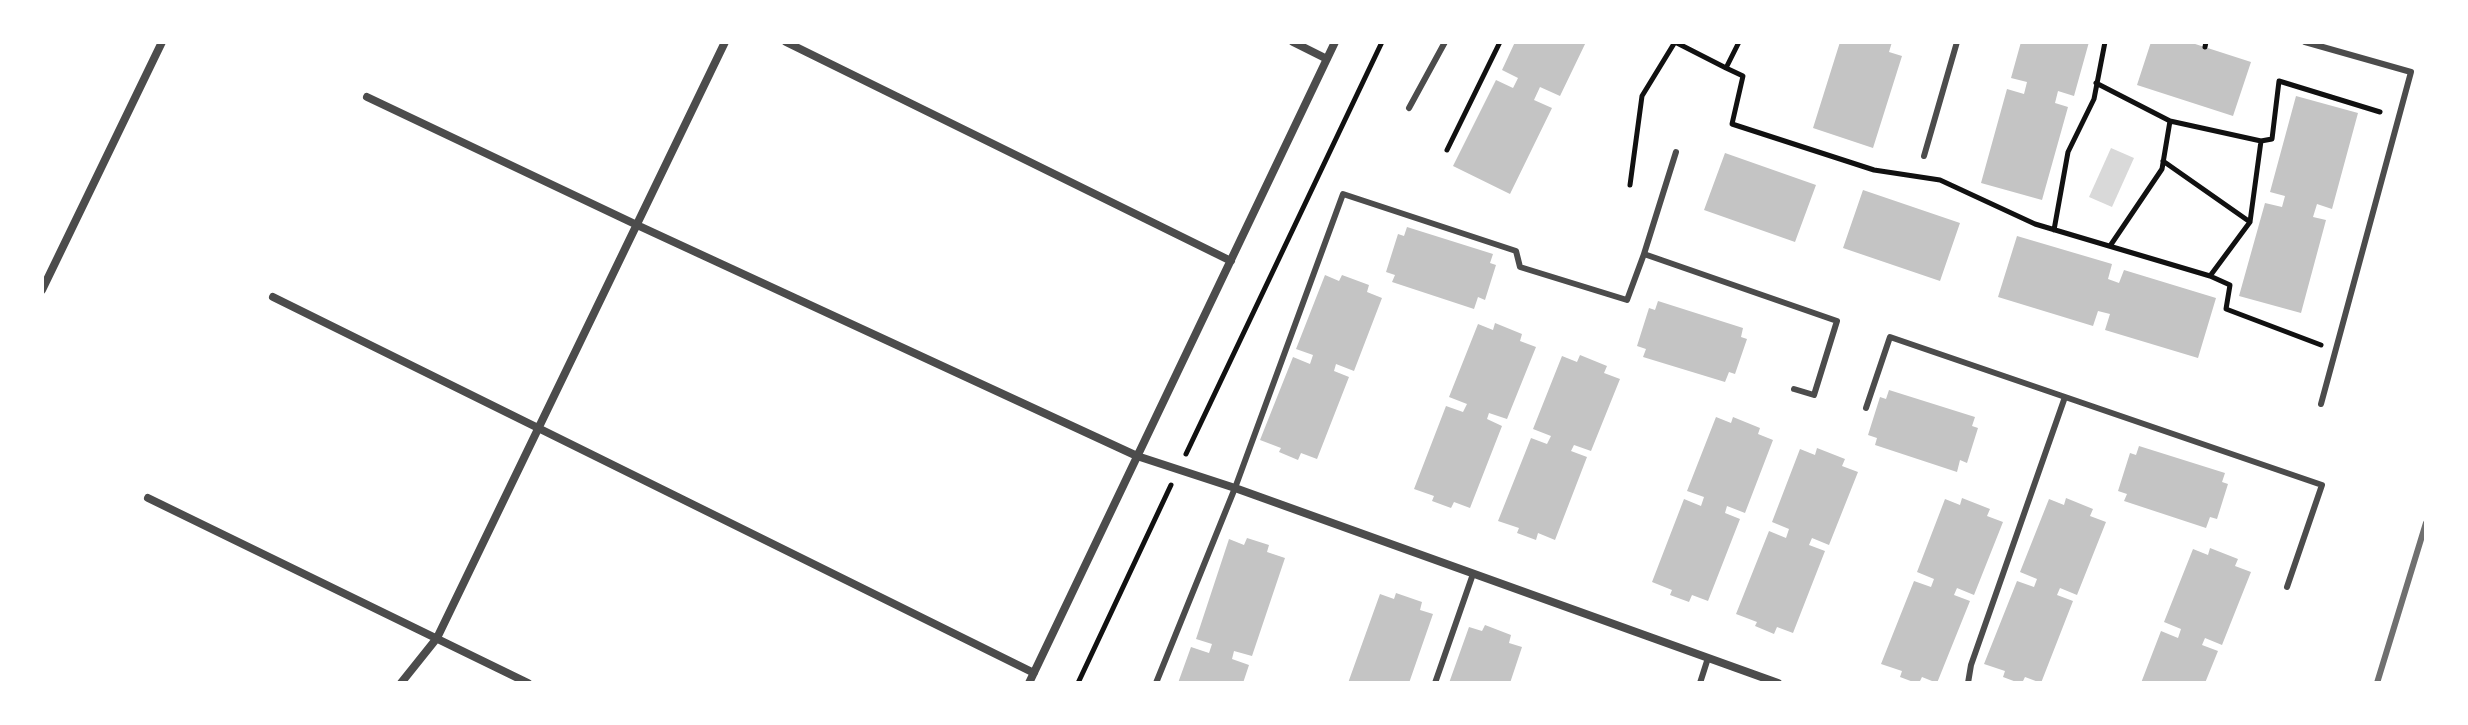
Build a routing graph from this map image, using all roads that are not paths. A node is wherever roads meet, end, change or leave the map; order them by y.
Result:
1 (162, 42) edge
2 (725, 42) edge
3 (786, 42) edge
4 (1293, 42) edge
5 (1335, 42) edge
6 (1445, 42) edge
7 (1957, 42) edge
8 (2305, 42) edge
9 (1327, 59) junction
10 (367, 97) dead end
11 (1409, 108) dead end
12 (1676, 152) dead end
13 (1924, 156) dead end
14 (637, 225) junction
15 (1644, 254) junction
16 (1231, 261) junction
17 (42, 290) edge
18 (273, 297) dead end
19 (1794, 389) dead end
20 (2065, 397) junction
21 (2321, 404) dead end
22 (1866, 408) dead end
23 (538, 429) junction
24 (1137, 456) junction
25 (1235, 488) junction
26 (148, 498) dead end
27 (1473, 574) junction
28 (2287, 587) dead end
29 (437, 638) junction
30 (1708, 658) junction
31 (1034, 673) junction
32 (401, 683) edge
33 (528, 683) edge
34 (1029, 683) edge
35 (1156, 683) edge
36 (1435, 683) edge
37 (1700, 683) edge
38 (1778, 683) edge
39 (1968, 683) edge

1 - 17 street
2 - 14 street
3 - 16 street
4 - 9 street
5 - 9 street
6 - 11 lane
7 - 13 lane
8 - 21 lane
9 - 16 street
10 - 14 street
12 - 15 lane
14 - 23 street
14 - 24 street
15 - 19 lane
15 - 25 lane
16 - 24 street
18 - 23 street
20 - 22 lane
20 - 28 lane
20 - 39 lane
23 - 29 street
23 - 31 street
24 - 25 street
24 - 31 street
25 - 27 street
25 - 35 lane
26 - 29 street
27 - 30 street
27 - 36 lane
29 - 32 street
29 - 33 street
30 - 37 lane
30 - 38 street
31 - 34 street

